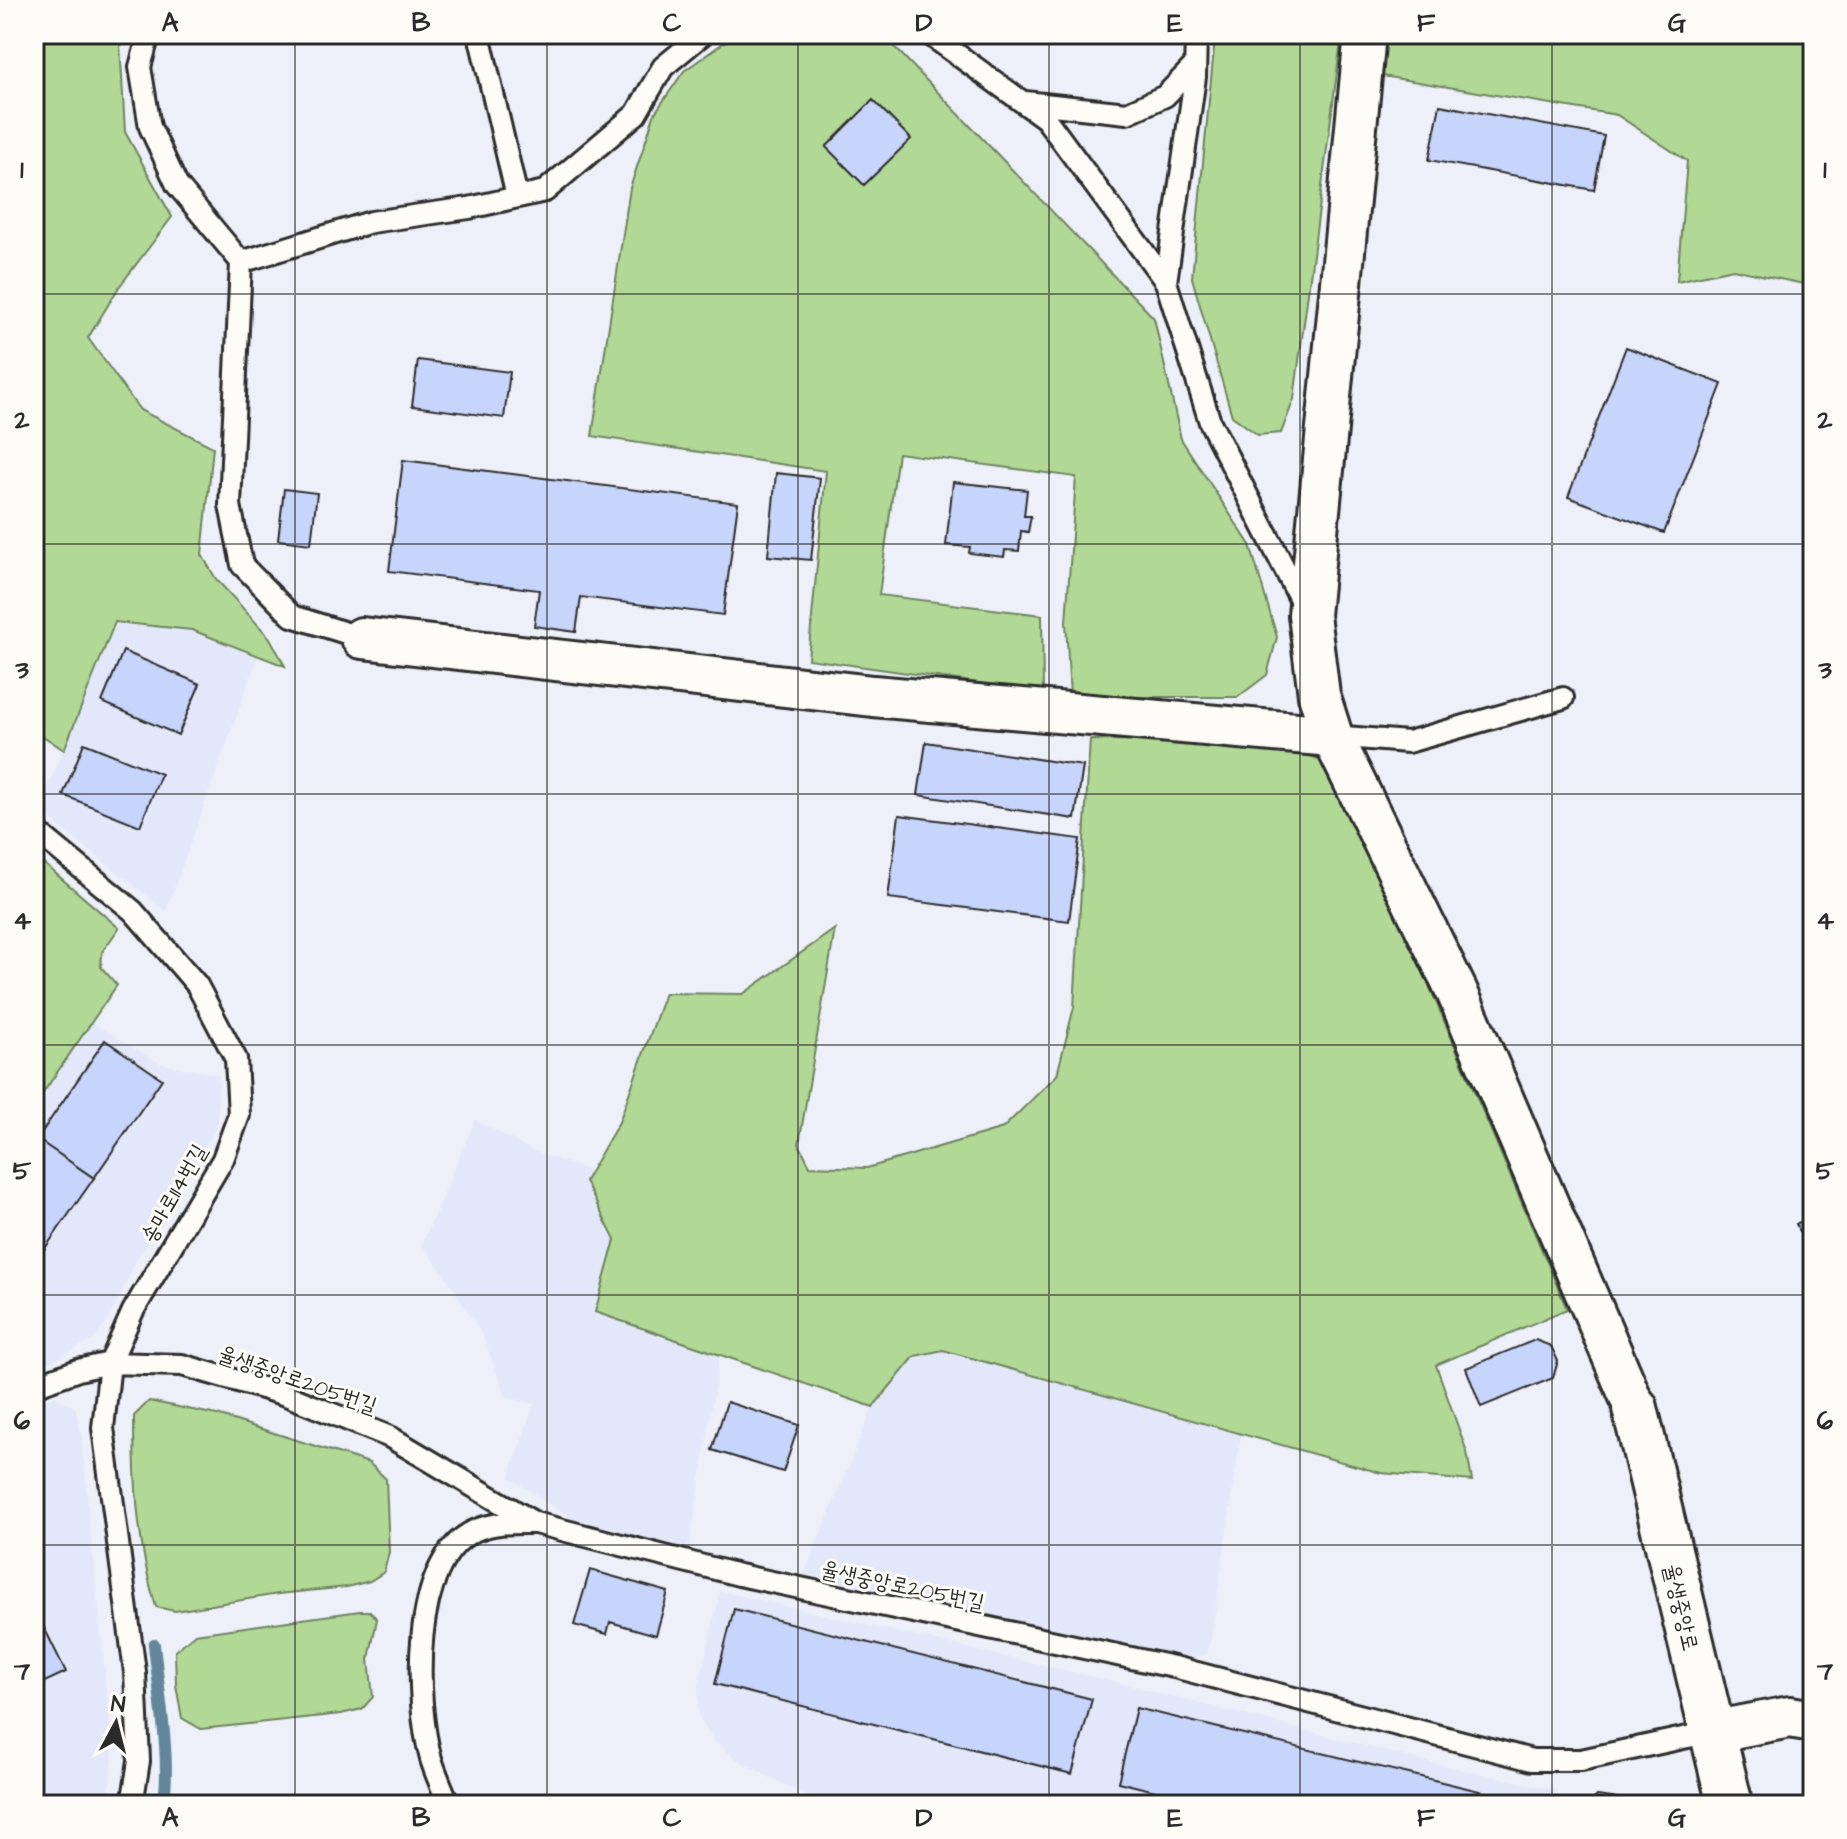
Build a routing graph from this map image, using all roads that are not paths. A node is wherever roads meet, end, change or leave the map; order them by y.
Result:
1 (149, 34) edge
2 (479, 34) edge
3 (703, 34) edge
4 (929, 34) edge
5 (1196, 34) edge
6 (1365, 34) edge
7 (1195, 65) junction
8 (1023, 102) junction
9 (517, 197) junction
10 (241, 262) junction
11 (1166, 282) junction
12 (1309, 615) junction
13 (362, 638) joint
14 (1563, 698) dead end
15 (1332, 736) junction
16 (34, 829) edge
17 (110, 1363) junction
18 (34, 1386) edge
19 (1635, 1408) joint
20 (535, 1523) junction
21 (1813, 1721) edge
22 (1711, 1732) junction
23 (132, 1805) edge
24 (449, 1805) edge
25 (1730, 1805) edge

1 - 10 lane
2 - 9 lane
3 - 9 lane
4 - 8 lane
5 - 7 lane
6 - 12 street
7 - 8 lane
7 - 11 lane
8 - 11 lane
9 - 10 lane
10 - 13 lane
11 - 12 lane
12 - 15 street
13 - 15 street
14 - 15 lane
15 - 19 street
16 - 17 lane, 송마로114번길
17 - 18 lane, 율생중앙로205번길
17 - 20 lane, 율생중앙로205번길
17 - 23 lane
19 - 22 street, 율생중앙로
20 - 22 lane, 율생중앙로205번길
20 - 24 lane
21 - 22 street
22 - 25 street, 율생중앙로

